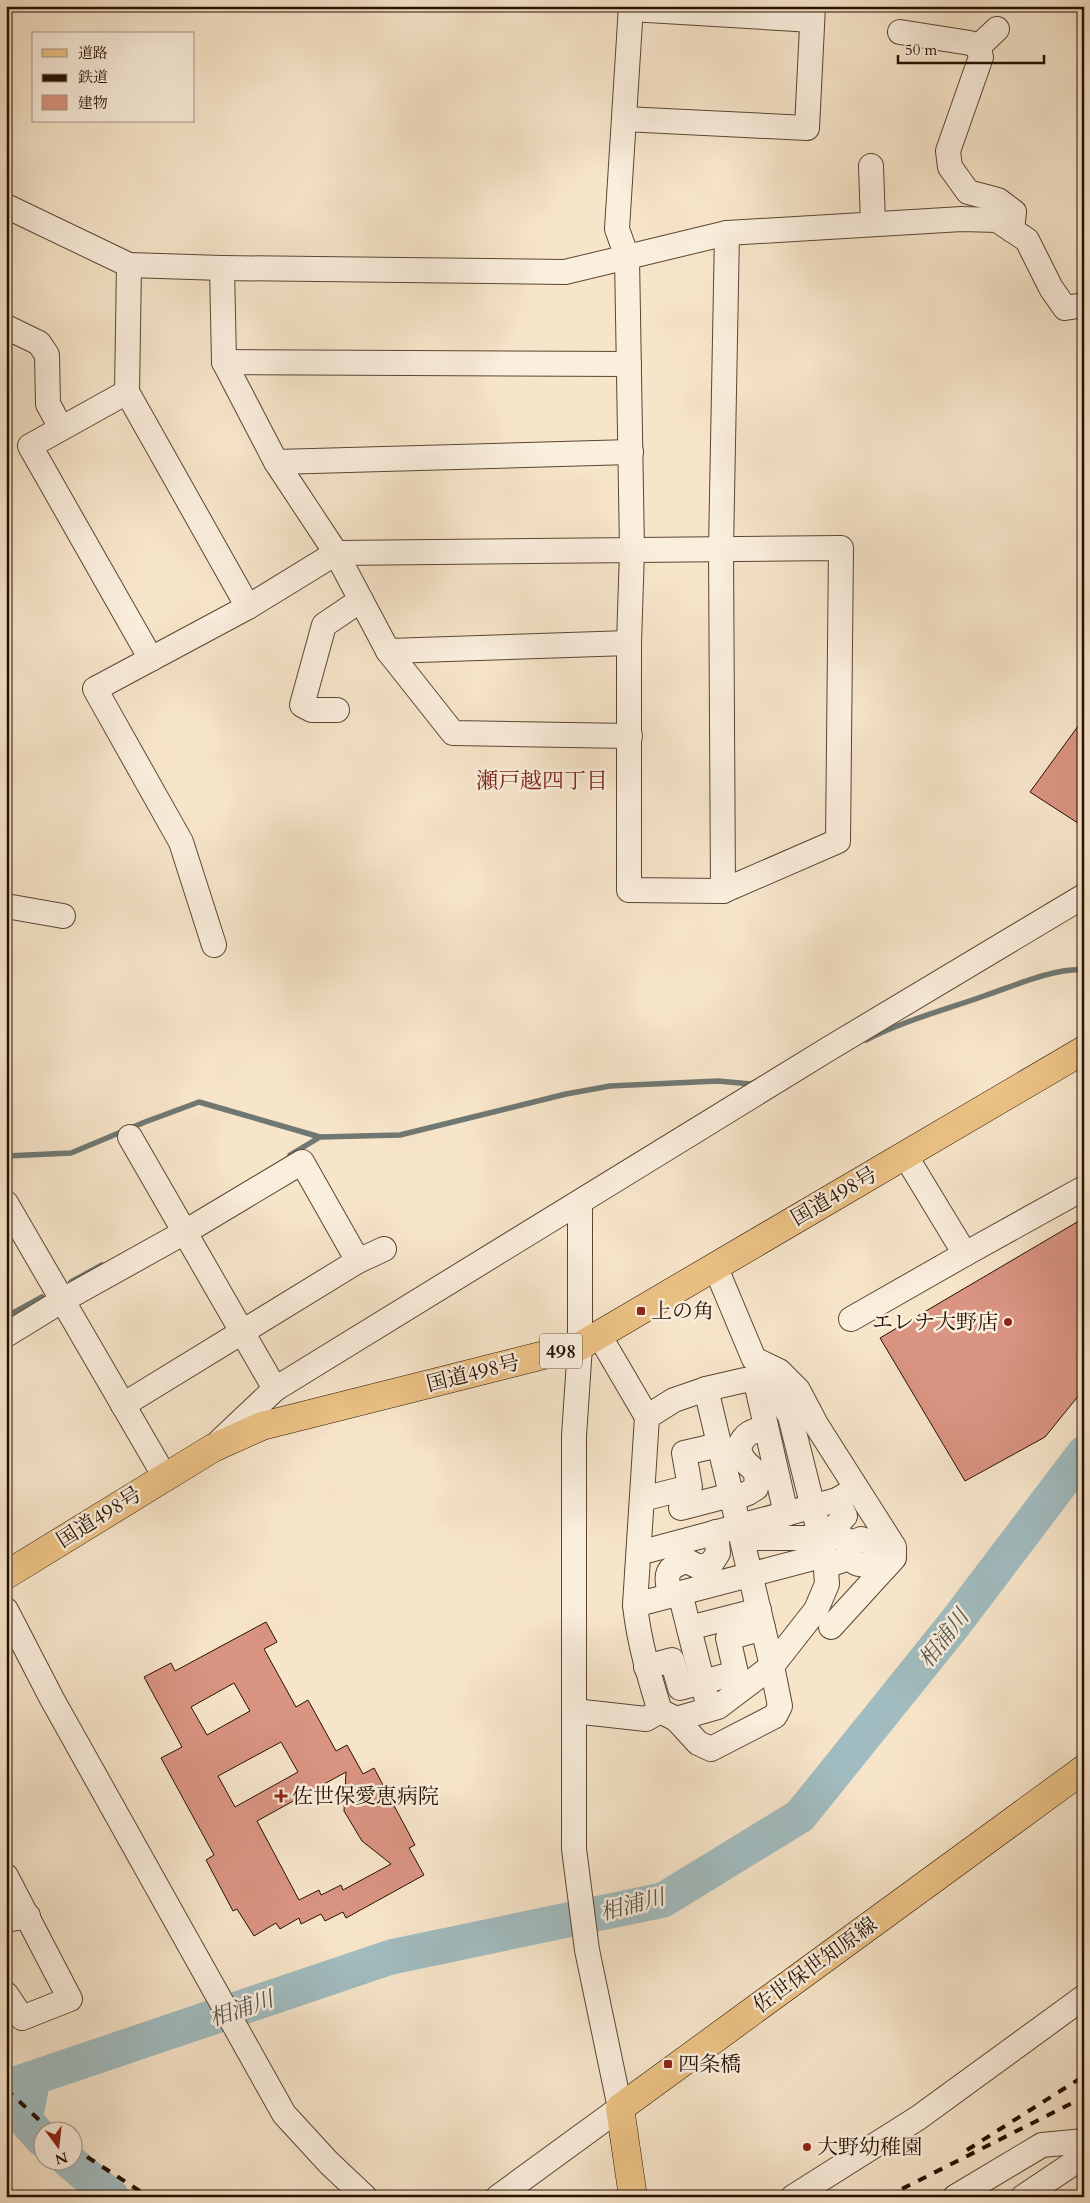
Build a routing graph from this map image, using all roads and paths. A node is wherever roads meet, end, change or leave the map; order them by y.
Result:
1 (631, 7) edge
2 (812, 13) edge
3 (997, 30) dead end
4 (900, 32) dead end
5 (978, 46) junction
6 (624, 119) junction
7 (871, 166) dead end
8 (6, 206) edge
9 (874, 224) junction
10 (1012, 230) junction
11 (727, 233) junction
12 (627, 257) junction
13 (129, 265) junction
14 (222, 268) junction
15 (1084, 305) edge
16 (6, 327) edge
17 (224, 362) junction
18 (629, 364) junction
19 (127, 392) junction
20 (61, 428) junction
21 (631, 452) junction
22 (276, 462) junction
23 (721, 549) junction
24 (632, 550) junction
25 (336, 553) junction
26 (361, 600) junction
27 (248, 607) junction
28 (629, 643) junction
29 (388, 651) junction
30 (151, 659) junction
31 (337, 710) dead end
32 (630, 736) junction
33 (723, 891) junction
34 (1084, 896) edge
35 (6, 906) edge
36 (63, 916) dead end
37 (214, 945) dead end
38 (1084, 1050) edge
39 (130, 1137) dead end
40 (905, 1155) junction
41 (1084, 1188) edge
42 (580, 1203) junction
43 (7, 1207) edge
44 (185, 1232) junction
45 (384, 1249) dead end
46 (966, 1254) junction
47 (358, 1261) junction
48 (716, 1266) junction
49 (63, 1300) junction
50 (851, 1319) dead end
51 (243, 1333) junction
52 (6, 1334) edge
53 (589, 1340) junction
54 (756, 1382) junction
55 (275, 1389) junction
56 (706, 1389) junction
57 (123, 1405) junction
58 (647, 1417) junction
59 (766, 1429) junction
60 (719, 1446) junction
61 (213, 1448) junction
62 (165, 1477) junction
63 (732, 1497) junction
64 (642, 1499) junction
65 (814, 1506) junction
66 (690, 1511) dead end
67 (786, 1514) junction
68 (716, 1532) junction
69 (740, 1532) junction
70 (639, 1553) junction
71 (824, 1553) junction
72 (6, 1575) edge
73 (750, 1575) junction
74 (676, 1594) junction
75 (635, 1605) junction
76 (6, 1610) edge
77 (761, 1619) junction
78 (831, 1627) dead end
79 (689, 1628) junction
80 (772, 1666) junction
81 (646, 1667) junction
82 (703, 1682) junction
83 (710, 1710) junction
84 (574, 1711) junction
85 (668, 1715) junction
86 (1084, 1769) edge
87 (6, 1876) edge
88 (17, 1918) edge
89 (6, 1994) edge
90 (1084, 1997) edge
91 (620, 2108) junction
92 (1084, 2141) edge
93 (1084, 2156) edge
94 (365, 2197) edge
95 (498, 2197) edge
96 (633, 2197) edge
97 (792, 2197) edge
98 (954, 2197) edge
99 (1023, 2197) edge

1 - 2 street
1 - 6 street
2 - 6 street
3 - 5 street
4 - 5 street
5 - 10 street
6 - 12 street
7 - 9 street
8 - 13 street
9 - 10 street
9 - 11 street
10 - 15 street
11 - 12 street
11 - 23 street
12 - 14 street
12 - 18 street
13 - 14 street
13 - 19 street
14 - 17 street
16 - 20 street
17 - 18 street
17 - 22 street
18 - 21 street
19 - 20 street
19 - 27 street
20 - 30 street
21 - 22 street
21 - 24 street
22 - 25 street
23 - 24 street
23 - 33 street
23 - 33 street
24 - 25 street
24 - 28 street
25 - 26 street
25 - 27 street
26 - 29 street
26 - 31 street
27 - 30 street
28 - 29 street
28 - 32 street
29 - 32 street
30 - 37 street
32 - 33 street
34 - 42 street
35 - 36 street
38 - 40 main road, 国道498号 / 498
39 - 44 street
40 - 46 street
40 - 48 main road, 国道498号 / 498
41 - 46 street
42 - 53 street
42 - 55 street
43 - 49 street
44 - 47 street
44 - 49 street
44 - 51 street
45 - 47 street
46 - 50 street
47 - 51 street
48 - 53 main road, 国道498号 / 498
48 - 78 street
49 - 52 street
49 - 57 street
51 - 55 street
51 - 57 street
53 - 58 street
53 - 61 main road, 国道498号 / 498
53 - 84 street
54 - 56 street
54 - 59 street
54 - 65 street
55 - 61 street
56 - 58 street
56 - 60 street
57 - 62 street
58 - 64 street
59 - 63 street
59 - 67 street
60 - 63 street
60 - 64 street
61 - 62 main road, 国道498号 / 498
62 - 72 main road, 国道498号 / 498
63 - 66 street
63 - 69 street
64 - 70 street
65 - 67 street
65 - 71 street
65 - 71 street
67 - 69 street
68 - 69 street
68 - 70 street
68 - 74 street
69 - 71 street
69 - 73 street
70 - 75 street
71 - 73 street
71 - 80 street
73 - 74 street
73 - 77 street
74 - 75 street
74 - 79 street
75 - 81 street
76 - 94 street
77 - 79 street
77 - 80 street
77 - 82 street
79 - 82 street
80 - 83 street
80 - 85 street
81 - 82 street
81 - 85 street
82 - 83 street
83 - 85 street
84 - 85 street
84 - 91 street
86 - 91 main road, 佐世保世知原線
87 - 88 street
88 - 89 street
90 - 97 street
91 - 95 street
91 - 96 main road
92 - 98 street
93 - 99 street

